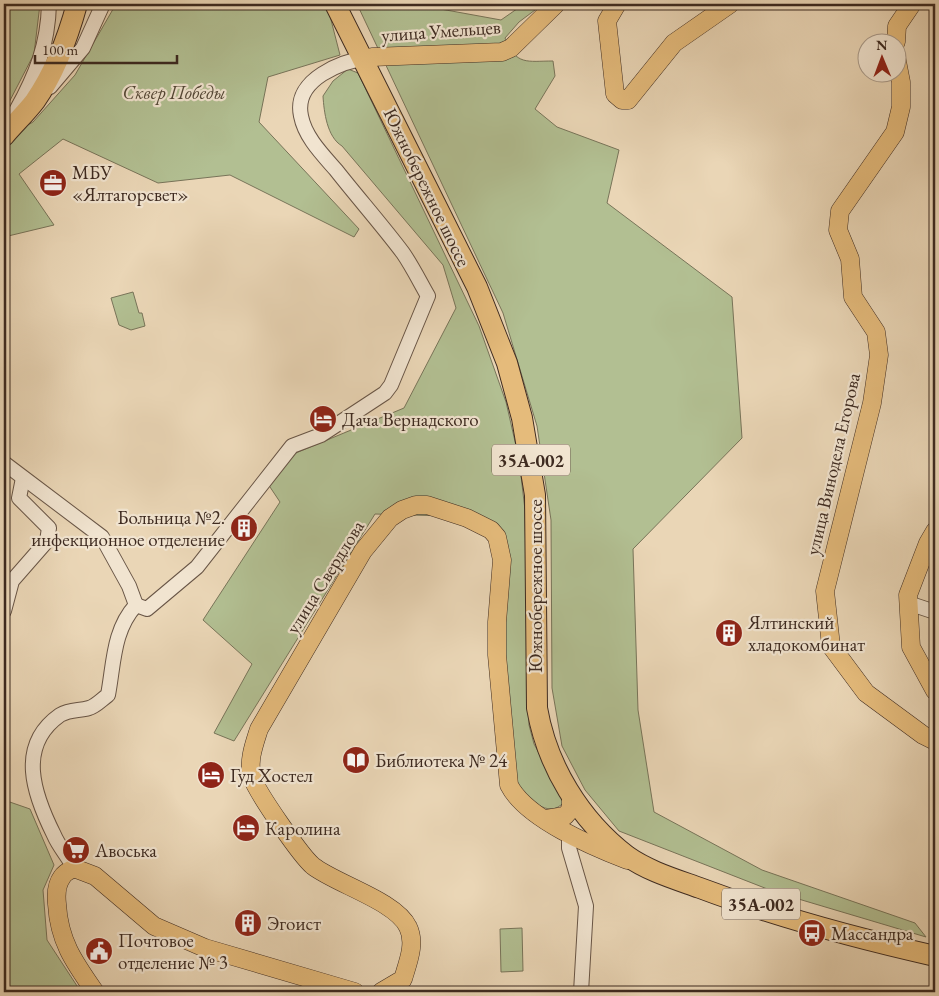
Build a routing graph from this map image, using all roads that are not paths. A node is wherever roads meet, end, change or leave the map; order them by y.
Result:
1 (49, 4) edge
2 (68, 4) edge
3 (77, 4) edge
4 (103, 4) edge
5 (336, 4) edge
6 (345, 4) edge
7 (556, 4) edge
8 (617, 4) edge
9 (730, 4) edge
10 (912, 4) edge
11 (897, 32) edge
12 (363, 58) junction
13 (901, 82) edge
14 (35, 102) junction
15 (10, 118) edge
16 (4, 136) edge
17 (4, 463) edge
18 (23, 478) junction
19 (935, 531) edge
20 (908, 603) junction
21 (136, 605) junction
22 (4, 611) edge
23 (935, 612) edge
24 (935, 692) edge
25 (935, 741) edge
26 (571, 795) junction
27 (546, 819) junction
28 (598, 824) junction
29 (569, 836) junction
30 (637, 862) junction
31 (74, 868) junction
32 (935, 948) edge
33 (935, 956) edge
34 (95, 992) edge
35 (355, 992) edge
36 (381, 992) edge
37 (581, 992) edge

1 - 15 street
2 - 15 highway
3 - 14 highway
4 - 14 street
5 - 12 highway, Южнобережное шоссе / 35А-002
6 - 12 highway, Южнобережное шоссе / 35А-002
7 - 12 main road, улица Умельцев
8 - 9 main road
10 - 11 main road
12 - 21 street
12 - 26 highway, Южнобережное шоссе / 35А-002
12 - 28 highway, Южнобережное шоссе / 35А-002
13 - 25 main road, улица Винодела Егорова
14 - 16 highway
17 - 18 street
18 - 21 street
18 - 22 street
19 - 20 main road
20 - 23 street
20 - 24 main road
21 - 31 street
26 - 27 main road
26 - 28 highway, Южнобережное шоссе / 35А-002
27 - 29 main road, улица Свердлова
27 - 36 main road, улица Свердлова
28 - 29 main road
28 - 30 highway, Южнобережное шоссе / 35А-002
28 - 32 highway, Южнобережное шоссе / 35А-002
29 - 30 main road, улица Свердлова
29 - 37 street
30 - 33 highway, Южнобережное шоссе / 35А-002
31 - 34 main road
31 - 35 main road

